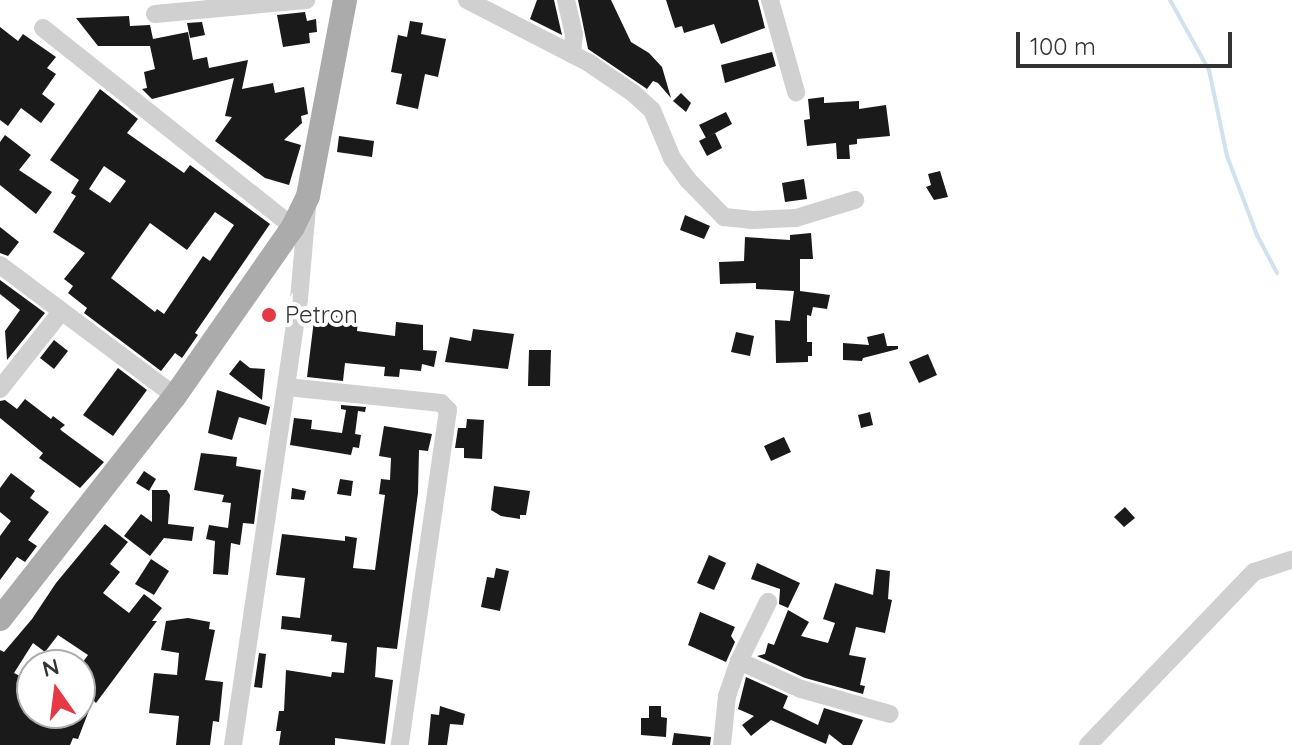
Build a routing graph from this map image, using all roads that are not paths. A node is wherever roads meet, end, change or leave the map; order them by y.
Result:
1 (306, 0) edge
2 (345, 0) edge
3 (467, 0) edge
4 (566, 0) edge
5 (770, 0) edge
6 (155, 14) dead end
7 (43, 28) dead end
8 (572, 54) junction
9 (796, 92) dead end
10 (308, 196) junction
11 (855, 200) dead end
12 (293, 227) junction
13 (0, 265) edge
14 (61, 312) junction
15 (287, 387) junction
16 (0, 389) edge
17 (175, 396) junction
18 (1292, 560) edge
19 (768, 602) dead end
20 (0, 619) edge
21 (739, 661) junction
22 (890, 714) dead end
23 (233, 745) edge
24 (400, 745) edge
25 (722, 745) edge
26 (1088, 745) edge

1 - 6 street
2 - 10 main road
3 - 8 street
4 - 8 street
5 - 9 street
7 - 12 street
8 - 11 street
10 - 12 main road
10 - 15 street
12 - 17 main road
13 - 14 street
14 - 16 street
14 - 17 street
15 - 23 street
15 - 24 street
17 - 20 main road
18 - 26 street
19 - 21 street
21 - 22 street
21 - 25 street

